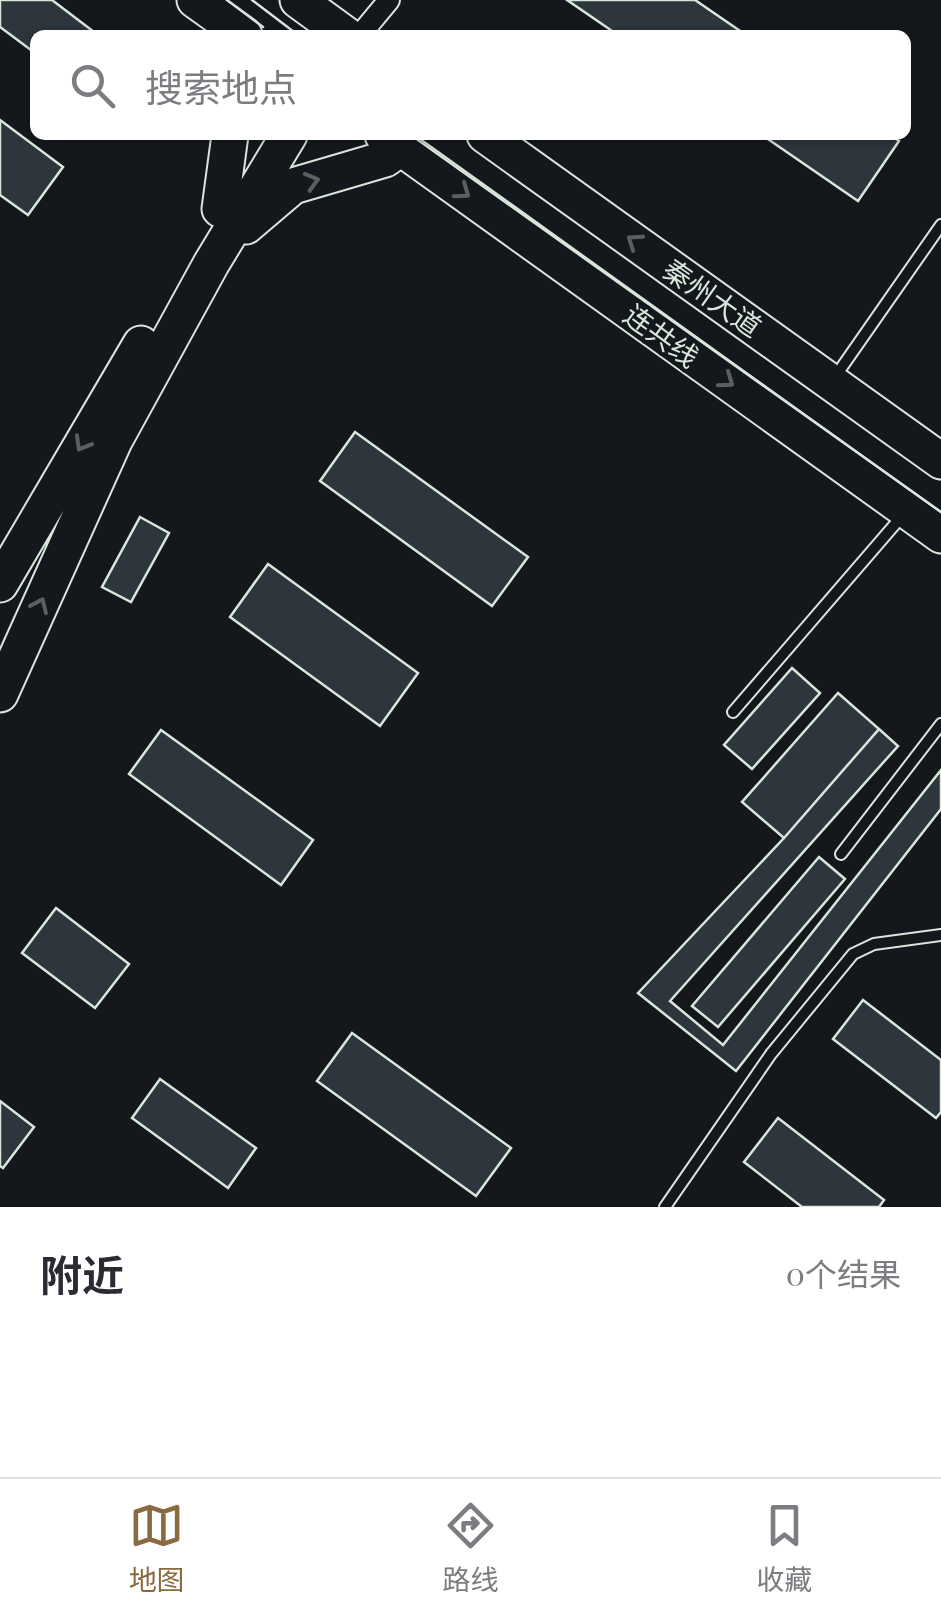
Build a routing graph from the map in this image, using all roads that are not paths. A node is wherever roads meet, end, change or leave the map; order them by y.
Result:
1 (298, 0) edge
2 (389, 0) edge
3 (339, 30) edge
4 (364, 30) edge
5 (229, 140) edge
6 (276, 140) edge
7 (287, 140) edge
8 (492, 140) edge
9 (392, 141) edge
10 (220, 208) junction
11 (941, 225) edge
12 (212, 264) junction
13 (832, 382) junction
14 (941, 461) edge
15 (907, 510) junction
16 (941, 534) edge
17 (0, 584) edge
18 (0, 694) edge
19 (733, 712) dead end
20 (941, 724) edge
21 (842, 854) dead end
22 (941, 935) edge
23 (665, 1207) edge

1 - 3 highway
2 - 4 street
5 - 10 highway
6 - 10 highway
7 - 12 highway
13 -> 8 highway, 秦州大道
12 -> 9 highway
9 -> 15 highway, 连共线
10 -> 17 highway
11 - 13 lane
18 -> 12 highway
13 - 14 highway, 秦州大道
15 - 16 highway, 连共线
15 - 19 lane
20 - 21 lane
22 - 23 lane

